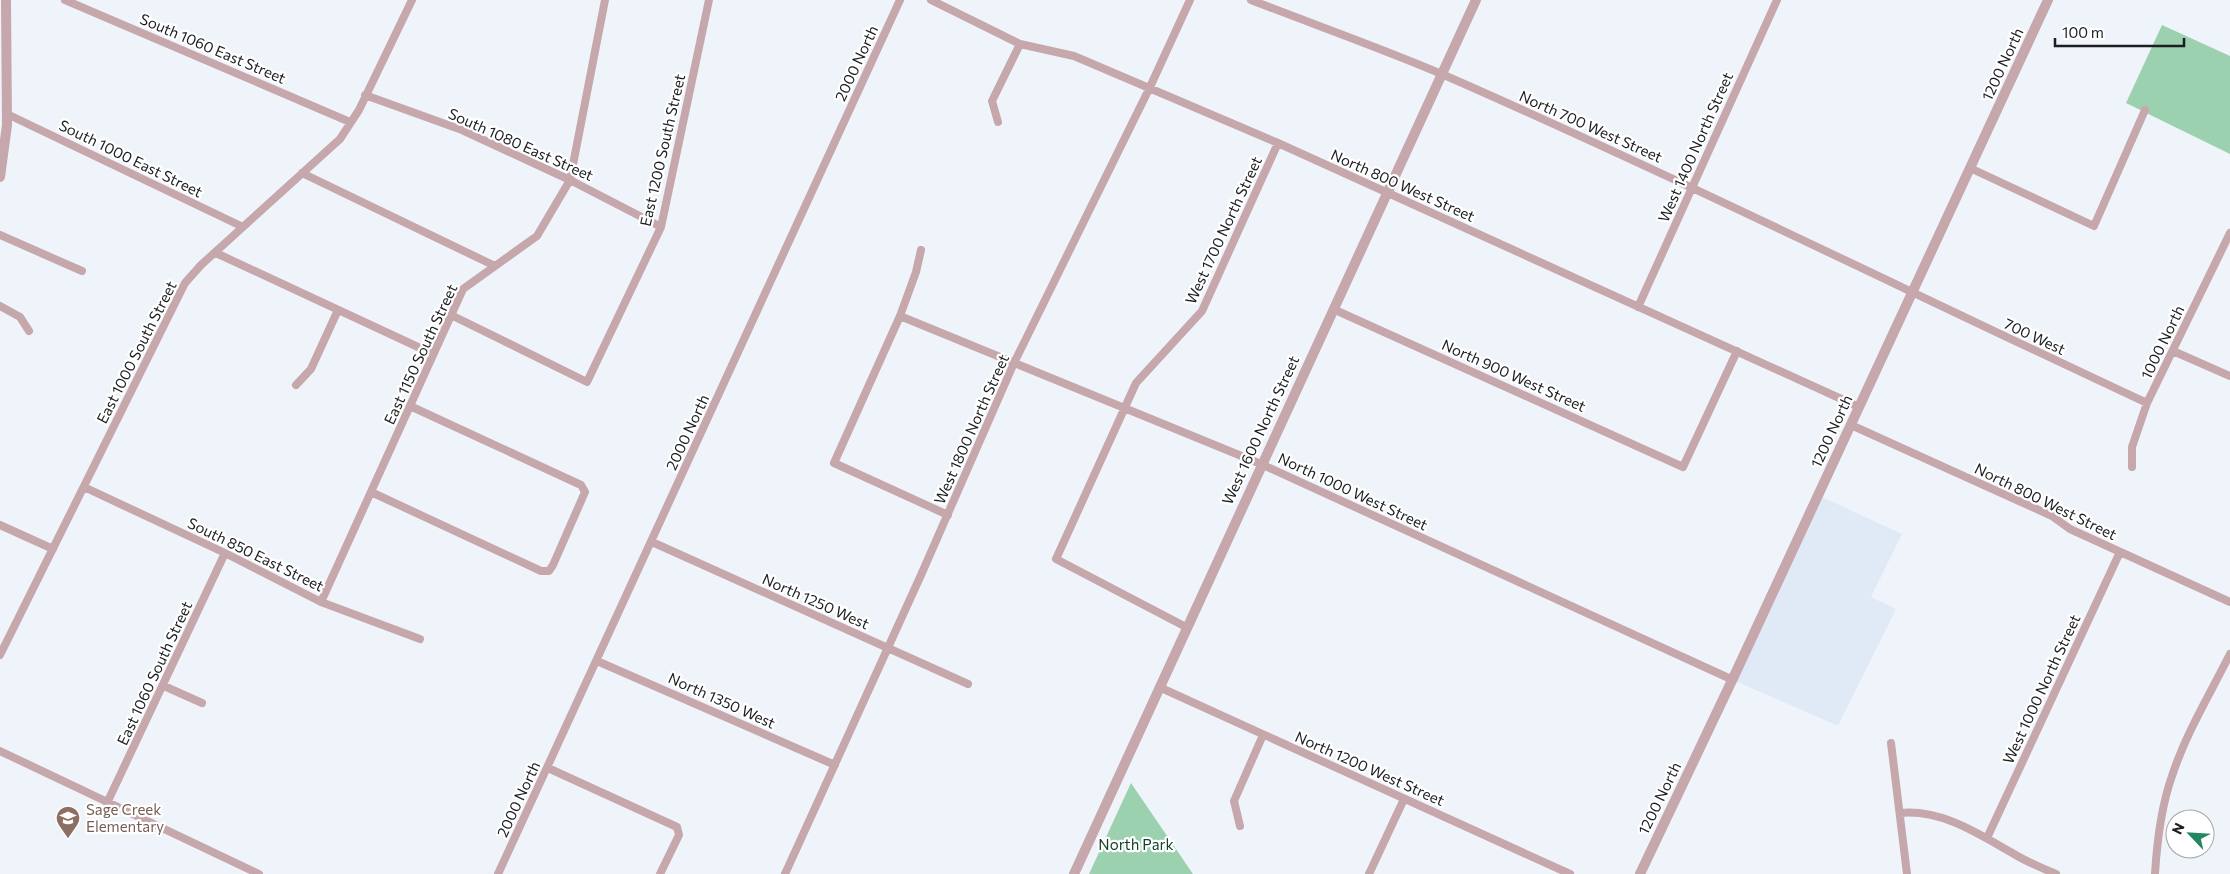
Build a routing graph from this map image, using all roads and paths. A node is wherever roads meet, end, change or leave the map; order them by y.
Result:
1 (6, 0) edge
2 (65, 0) edge
3 (412, 0) edge
4 (605, 0) edge
5 (708, 0) edge
6 (900, 0) edge
7 (931, 0) edge
8 (1190, 0) edge
9 (1251, 0) edge
10 (1476, 0) edge
11 (1777, 0) edge
12 (2048, 0) edge
13 (1020, 44) junction
14 (1442, 74) junction
15 (1150, 87) junction
16 (365, 95) junction
17 (2145, 110) dead end
18 (7, 114) junction
19 (350, 122) junction
20 (998, 122) dead end
21 (1278, 143) junction
22 (1970, 168) junction
23 (302, 173) junction
24 (0, 177) edge
25 (570, 180) junction
26 (1691, 186) junction
27 (1386, 193) junction
28 (243, 227) junction
29 (661, 227) junction
30 (2230, 233) edge
31 (0, 235) edge
32 (921, 250) dead end
33 (216, 253) junction
34 (495, 266) junction
35 (82, 271) dead end
36 (1913, 294) junction
37 (0, 306) edge
38 (1638, 306) junction
39 (1333, 308) junction
40 (338, 310) junction
41 (451, 315) junction
42 (900, 316) junction
43 (29, 331) dead end
44 (2174, 351) junction
45 (1737, 352) junction
46 (433, 354) junction
47 (1014, 364) junction
48 (2230, 376) edge
49 (296, 385) dead end
50 (2146, 403) junction
51 (410, 406) junction
52 (1124, 408) junction
53 (1859, 408) junction
54 (1851, 425) junction
55 (1261, 464) junction
56 (2132, 467) dead end
57 (84, 487) junction
58 (371, 492) junction
59 (948, 515) junction
60 (0, 525) edge
61 (652, 542) junction
62 (53, 548) junction
63 (2120, 552) junction
64 (225, 553) junction
65 (321, 602) junction
66 (2230, 602) edge
67 (1186, 627) junction
68 (420, 638) dead end
69 (888, 648) junction
70 (2230, 654) edge
71 (0, 655) edge
72 (597, 661) junction
73 (1733, 680) junction
74 (968, 684) dead end
75 (164, 686) junction
76 (1159, 687) junction
77 (202, 703) dead end
78 (1263, 734) junction
79 (1892, 742) dead end
80 (0, 752) edge
81 (835, 765) junction
82 (548, 768) junction
83 (1404, 799) junction
84 (107, 803) junction
85 (1900, 813) junction
86 (1240, 826) dead end
87 (1987, 838) junction
88 (259, 874) edge
89 (498, 874) edge
90 (660, 874) edge
91 (785, 874) edge
92 (1074, 874) edge
93 (1369, 874) edge
94 (1570, 874) edge
95 (1640, 874) edge
96 (1906, 874) edge
97 (2056, 874) edge
98 (2155, 874) edge

1 - 18 street
2 - 19 street, South 1060 East Street
3 - 16 street, East 1000 South Street
4 - 25 street, East 1150 South Street
5 - 29 street, East 1200 South Street
6 - 61 street, 2000 North
7 - 13 street, North 800 West Street
8 - 15 street, West 1800 North Street
9 - 14 street, North 700 West Street
10 - 14 street, West 1600 North Street
11 - 26 street, West 1400 North Street
12 - 22 street, 1200 North
13 - 15 street, North 800 West Street
13 - 20 street
14 - 26 street, North 700 West Street
14 - 27 street, West 1600 North Street
15 - 21 street, North 800 West Street
15 - 47 street, West 1800 North Street
16 - 19 street, East 1000 South Street
16 - 25 street, South 1080 East Street
17 - 22 street
18 - 24 street
18 - 28 street, South 1000 East Street
19 - 23 street, East 1000 South Street
21 - 27 street, North 800 West Street
21 - 52 street, West 1700 North Street
22 - 36 street, 1200 North
23 - 28 street, East 1000 South Street
23 - 34 street
25 - 29 street, South 1080 East Street
25 - 34 street, East 1150 South Street
26 - 36 street, North 700 West Street
26 - 38 street, West 1400 North Street
27 - 38 street, North 800 West Street
27 - 39 street, West 1600 North Street
28 - 33 street, East 1000 South Street
29 - 41 street, East 1200 South Street
30 - 44 street, 1000 North
31 - 35 street
32 - 42 street
33 - 40 street
33 - 57 street, East 1000 South Street
34 - 41 street, East 1150 South Street
36 - 50 street, 700 West
36 - 53 street, 1200 North
37 - 43 street
38 - 45 street, North 800 West Street
39 - 45 street, North 900 West Street
39 - 55 street, West 1600 North Street
40 - 46 street
40 - 49 street
41 - 46 street, East 1150 South Street
42 - 47 street, North 1000 West Street
42 - 59 street
44 - 48 street
44 - 50 street, 1000 North
45 - 53 street, North 800 West Street
46 - 51 street, East 1150 South Street
47 - 52 street, North 1000 West Street
47 - 59 street, West 1800 North Street
50 - 56 street, 1000 North
51 - 58 street, East 1150 South Street
51 - 58 street
52 - 55 street, North 1000 West Street
52 - 67 street, West 1700 North Street
53 - 54 street, 1200 North
54 - 63 street, North 800 West Street
54 - 73 street, 1200 North
55 - 67 street, West 1600 North Street
55 - 73 street, North 1000 West Street
57 - 62 street, East 1000 South Street
57 - 64 street, South 850 East Street
58 - 65 street, East 1150 South Street
59 - 69 street, West 1800 North Street
60 - 62 street
61 - 69 street, North 1250 West
61 - 72 street, 2000 North
62 - 71 street, East 1000 South Street
63 - 66 street, North 800 West Street
63 - 87 street, West 1000 North Street
64 - 65 street, South 850 East Street
64 - 75 street, East 1060 South Street
65 - 68 street, South 850 East Street
67 - 76 street, West 1600 North Street
69 - 74 street, North 1250 West
69 - 81 street, West 1800 North Street
70 - 98 street
72 - 81 street, North 1350 West
72 - 82 street, 2000 North
73 - 95 street, 1200 North
75 - 77 street
75 - 84 street, East 1060 South Street
76 - 78 street, North 1200 West Street
76 - 92 street, West 1600 North Street
78 - 83 street, North 1200 West Street
78 - 86 street
79 - 85 street
80 - 84 street
81 - 91 street, West 1800 North Street
82 - 89 street, 2000 North
82 - 90 street
83 - 93 street
83 - 94 street, North 1200 West Street
84 - 88 street
85 - 87 street
85 - 96 street
87 - 97 street

